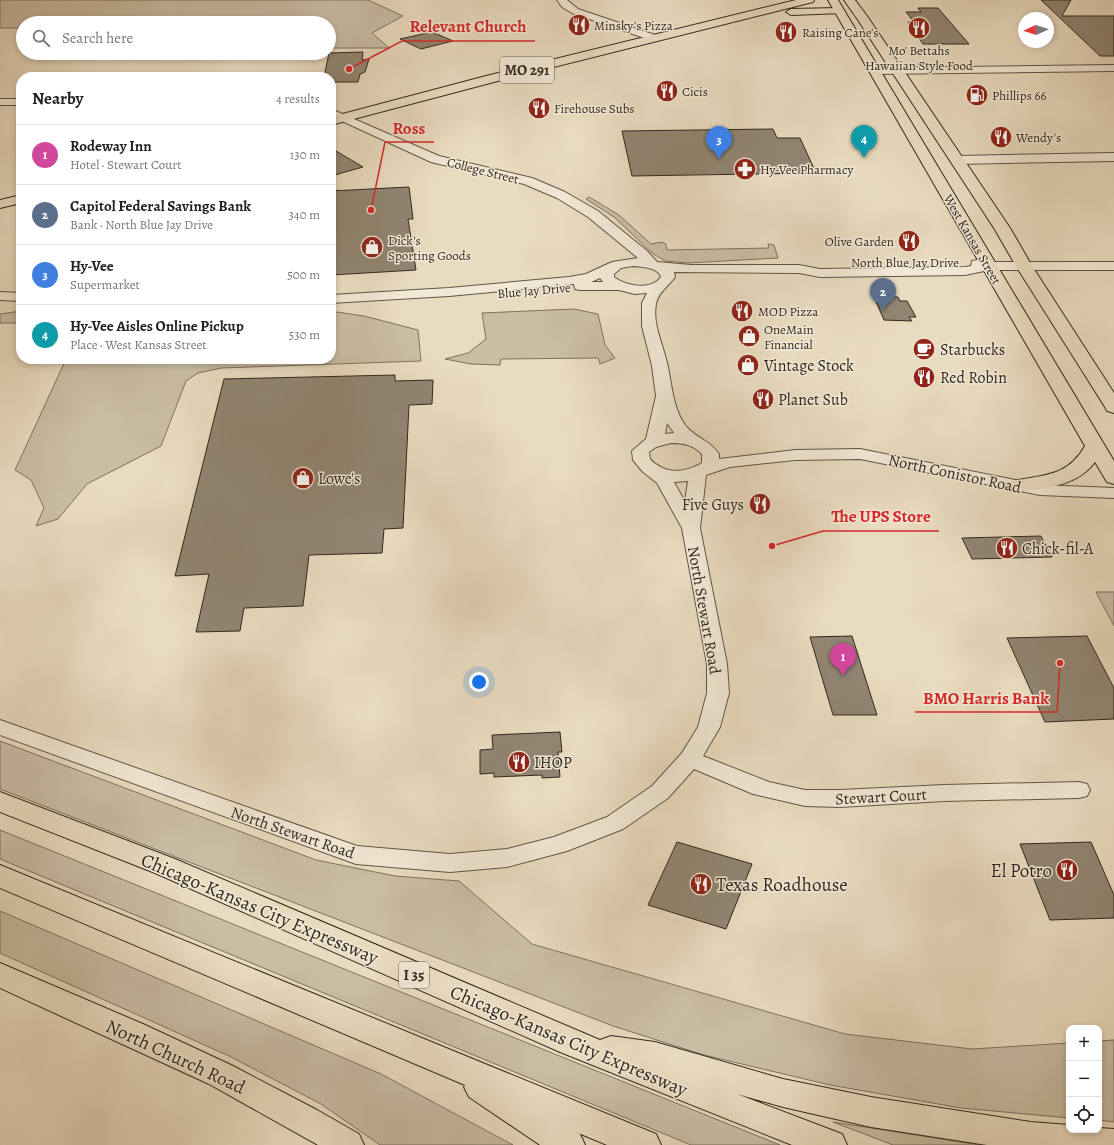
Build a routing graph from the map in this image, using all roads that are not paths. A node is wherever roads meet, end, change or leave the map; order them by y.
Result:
1 (562, 0) edge
2 (833, 0) edge
3 (849, 0) edge
4 (804, 1) edge
5 (866, 3) dead end
6 (839, 11) junction
7 (750, 15) junction
8 (863, 18) junction
9 (654, 38) junction
10 (1114, 68) edge
11 (875, 70) junction
12 (897, 70) junction
13 (0, 102) edge
14 (16, 102) edge
15 (336, 114) edge
16 (344, 118) junction
17 (336, 120) edge
18 (1114, 157) edge
19 (957, 160) junction
20 (16, 200) edge
21 (0, 204) edge
22 (615, 235) junction
23 (653, 265) junction
24 (989, 266) junction
25 (1024, 266) junction
26 (1114, 266) edge
27 (614, 267) junction
28 (732, 270) junction
29 (662, 284) junction
30 (622, 287) junction
31 (450, 292) junction
32 (0, 296) edge
33 (16, 297) edge
34 (336, 299) edge
35 (649, 326) junction
36 (664, 396) junction
37 (1114, 407) edge
38 (654, 441) junction
39 (696, 442) junction
40 (1095, 446) junction
41 (795, 455) junction
42 (701, 472) junction
43 (656, 473) junction
44 (1114, 478) edge
45 (1016, 486) junction
46 (1114, 493) edge
47 (691, 528) junction
48 (0, 727) edge
49 (690, 758) junction
50 (1079, 790) dead end
51 (0, 802) edge
52 (0, 876) edge
53 (0, 975) edge
54 (571, 1043) junction
55 (439, 1059) junction
56 (1114, 1144) edge
57 (347, 1145) edge
58 (568, 1145) edge
59 (644, 1145) edge
60 (830, 1145) edge

1 - 9 street
2 - 6 main road, West Kansas Street
3 - 8 main road, West Kansas Street
4 - 7 main road, MO 291
5 - 8 main road
6 - 7 main road
6 - 11 main road, West Kansas Street
7 - 9 main road, MO 291
8 - 12 main road, West Kansas Street
9 - 16 main road, MO 291
10 - 12 street
11 - 12 street
11 - 24 main road, West Kansas Street
12 - 19 main road, West Kansas Street
13 - 14 street
15 - 16 street, College Street
16 - 17 main road, MO 291
16 - 22 street, College Street
18 - 19 street
19 - 25 main road, West Kansas Street
20 - 21 main road
22 - 23 street, College Street
22 - 27 street, College Street
23 - 27 street, Blue Jay Drive
23 - 28 street, North Blue Jay Drive
23 - 29 street, College Street
24 - 25 street, North Blue Jay Drive
24 - 28 street, North Blue Jay Drive
24 - 40 main road, West Kansas Street
25 - 26 street, North Blue Jay Drive
25 - 37 main road, West Kansas Street
27 - 30 street
27 - 31 street, Blue Jay Drive
28 - 29 street, North Blue Jay Drive
29 - 30 street, Blue Jay Drive
29 - 35 street
30 - 31 street, Blue Jay Drive
30 - 35 street
31 - 34 street, Blue Jay Drive
32 - 33 street
35 - 36 street
36 - 38 street
36 - 39 street
38 - 39 street, North Conistor Road
38 - 43 street, North Stewart Road
39 - 41 street, North Conistor Road
39 - 42 street, North Stewart Road
40 - 44 main road, West Kansas Street
40 - 45 main road
41 - 42 street, North Conistor Road
41 - 45 street, North Conistor Road
42 - 43 street, North Conistor Road
42 - 47 street, North Stewart Road
43 - 47 street, North Stewart Road
45 - 46 street, North Conistor Road
47 - 49 street, North Stewart Road
48 - 49 street, North Stewart Road
49 - 50 street, Stewart Court
51 - 54 main road, Chicago-Kansas City Expressway / I 35
52 - 55 main road
53 - 57 main road, North Church Road
54 - 56 main road
54 - 60 main road, Chicago-Kansas City Expressway / I 35
55 - 58 main road
55 - 59 main road

